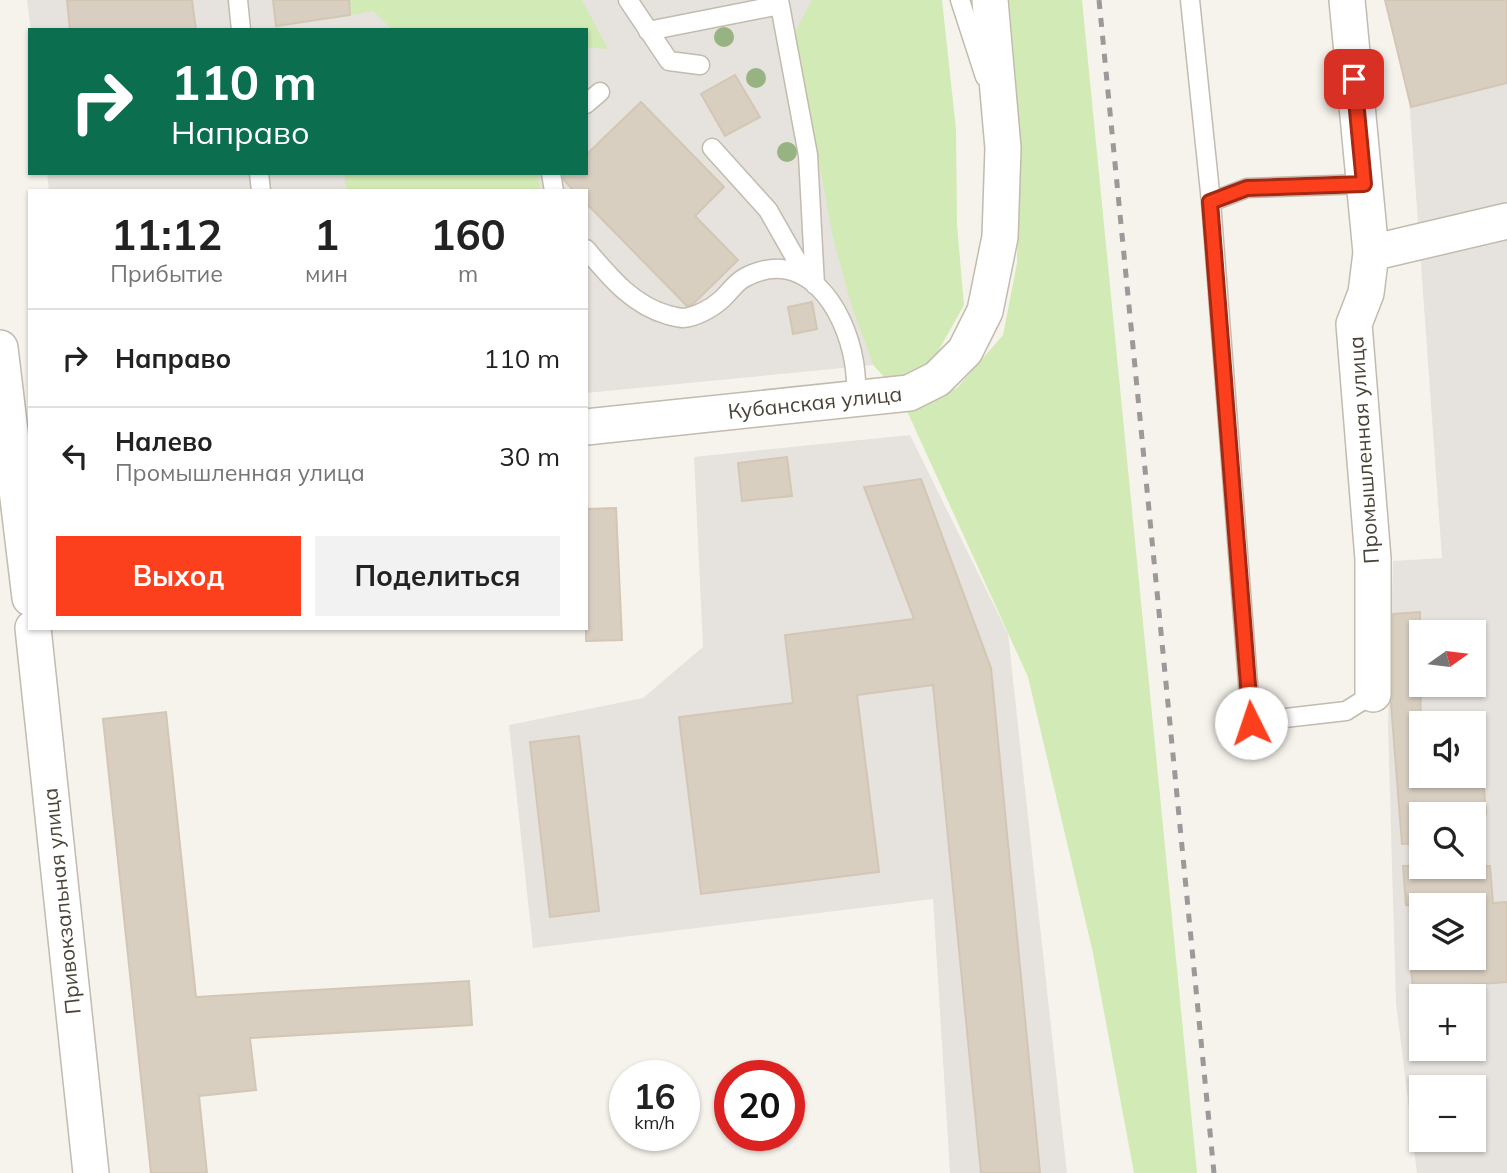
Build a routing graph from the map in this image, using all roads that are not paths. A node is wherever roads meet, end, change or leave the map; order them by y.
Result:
1 (238, 0) edge
2 (628, 0) edge
3 (960, 0) edge
4 (990, 0) edge
5 (1190, 0) edge
6 (1347, 0) edge
7 (779, 2) edge
8 (241, 28) edge
9 (648, 31) junction
10 (700, 65) dead end
11 (1001, 123) junction
12 (712, 148) dead end
13 (1364, 184) junction
14 (1210, 202) junction
15 (1507, 221) edge
16 (588, 251) edge
17 (1371, 253) junction
18 (810, 280) junction
19 (0, 348) edge
20 (858, 399) junction
21 (588, 427) edge
22 (16, 487) edge
23 (28, 582) edge
24 (33, 630) edge
25 (1373, 694) joint
26 (91, 1173) edge

1 - 8 lane
2 - 9 lane
3 - 11 lane
4 - 11 street, Кубанская улица
5 - 14 lane
6 - 13 street, Промышленная улица
7 - 9 lane
7 - 18 lane
9 - 10 lane
11 - 20 street, Кубанская улица
12 - 18 lane
13 - 14 lane
13 - 17 street, Промышленная улица
14 - 25 lane
15 - 17 street
16 - 18 lane
17 - 25 street, Промышленная улица
18 - 20 lane
19 - 22 street
20 - 21 street, Кубанская улица
22 - 23 street
24 - 26 street, Привокзальная улица

